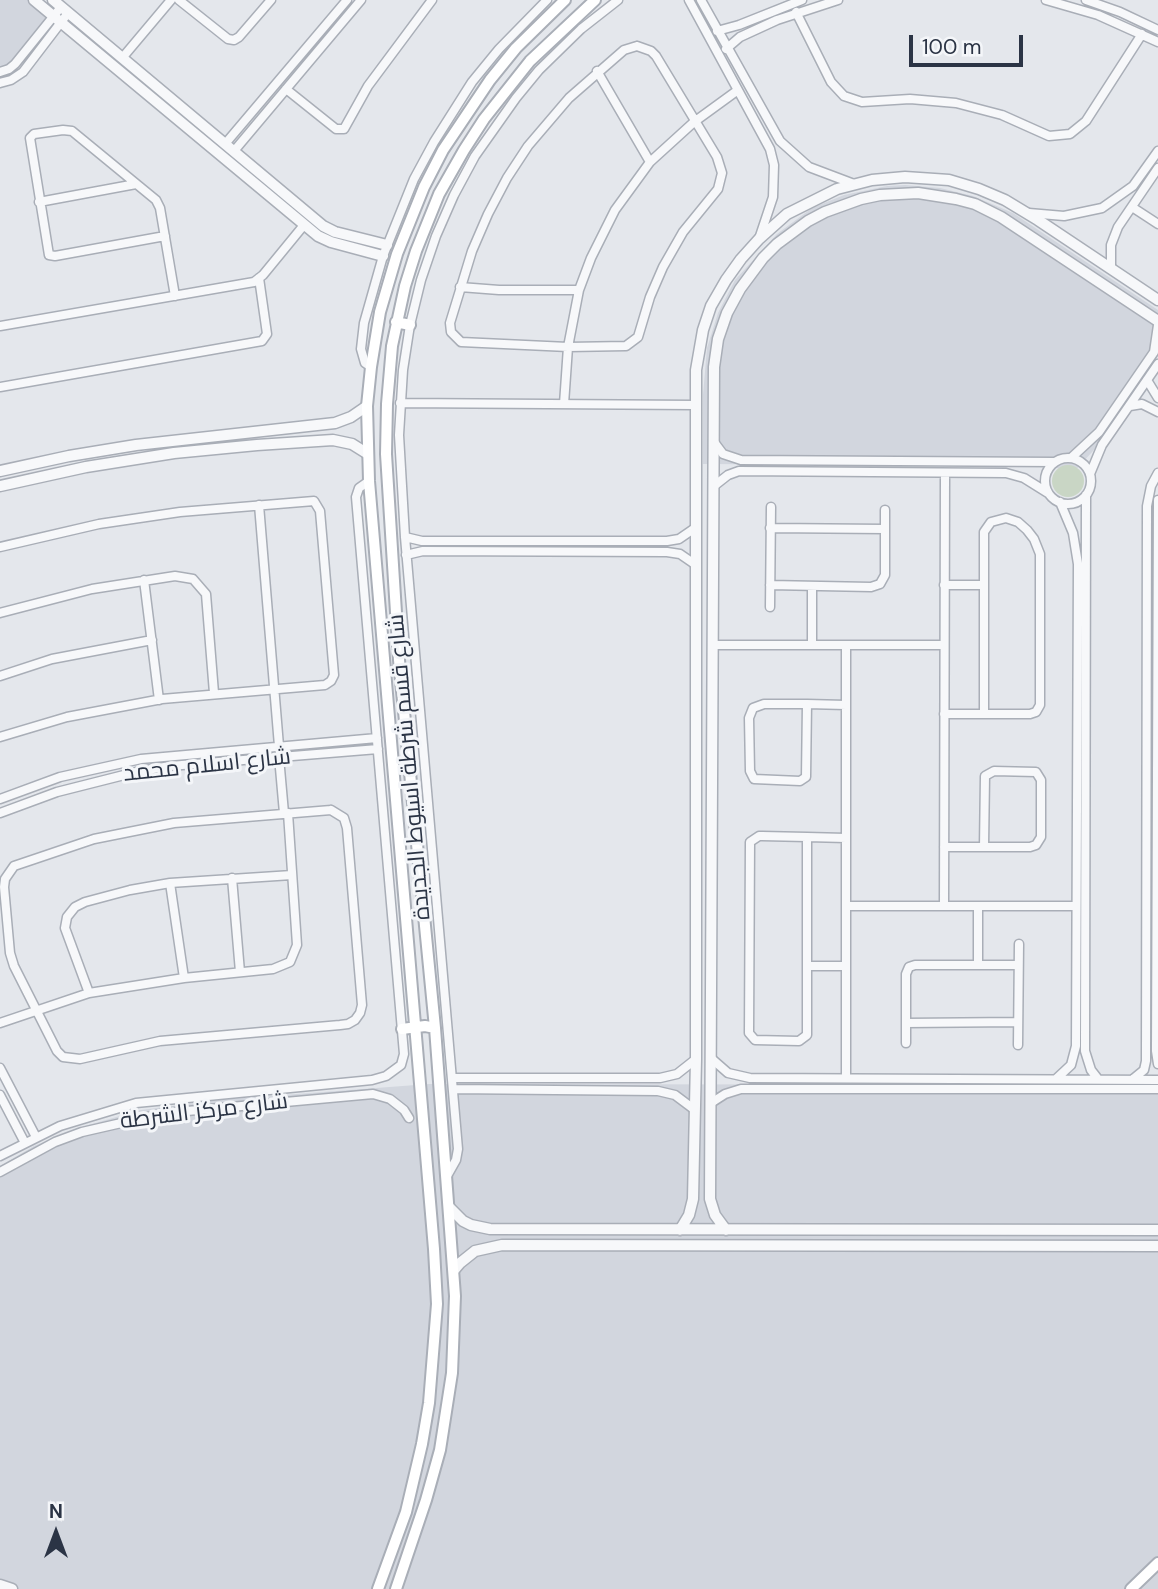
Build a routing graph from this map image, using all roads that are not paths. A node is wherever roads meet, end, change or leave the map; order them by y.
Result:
1 (34, 0) edge
2 (171, 0) edge
3 (179, 0) edge
4 (270, 0) edge
5 (347, 0) edge
6 (360, 0) edge
7 (432, 0) edge
8 (547, 0) edge
9 (565, 0) edge
10 (595, 0) edge
11 (618, 0) edge
12 (689, 0) edge
13 (701, 0) edge
14 (802, 0) edge
15 (838, 0) edge
16 (1046, 0) edge
17 (1086, 0) edge
18 (61, 6) edge
19 (796, 12) junction
20 (57, 19) junction
21 (728, 29) junction
22 (1158, 30) edge
23 (717, 31) junction
24 (1142, 34) junction
25 (735, 41) junction
26 (1158, 43) edge
27 (726, 49) junction
28 (122, 57) junction
29 (597, 71) junction
30 (0, 72) edge
31 (0, 83) edge
32 (286, 89) junction
33 (738, 90) junction
34 (694, 122) junction
35 (225, 144) junction
36 (784, 146) junction
37 (234, 151) junction
38 (1158, 151) edge
39 (771, 153) junction
40 (650, 162) junction
41 (1158, 168) edge
42 (271, 181) junction
43 (136, 184) junction
44 (854, 184) junction
45 (424, 187) junction
46 (979, 189) junction
47 (263, 190) junction
48 (439, 194) junction
49 (39, 202) junction
50 (975, 204) junction
51 (1132, 207) junction
52 (1029, 214) junction
53 (402, 223) junction
54 (1158, 224) edge
55 (304, 225) junction
56 (165, 236) junction
57 (760, 239) junction
58 (387, 245) junction
59 (383, 256) junction
60 (1111, 268) junction
61 (259, 278) junction
62 (726, 280) junction
63 (460, 287) junction
64 (740, 289) junction
65 (579, 290) junction
66 (176, 296) junction
67 (1158, 300) edge
68 (396, 322) junction
69 (1158, 323) edge
70 (410, 325) junction
71 (0, 326) edge
72 (568, 346) junction
73 (1158, 364) edge
74 (371, 367) junction
75 (390, 370) junction
76 (1147, 380) junction
77 (0, 387) edge
78 (1158, 398) edge
79 (400, 403) junction
80 (564, 404) junction
81 (695, 405) junction
82 (1129, 405) junction
83 (367, 406) junction
84 (1158, 412) edge
85 (386, 421) junction
86 (399, 421) junction
87 (714, 441) junction
88 (368, 454) junction
89 (1071, 458) junction
90 (801, 461) junction
91 (971, 462) junction
92 (1054, 462) junction
93 (1, 471) edge
94 (801, 472) junction
95 (945, 473) junction
96 (971, 473) junction
97 (1090, 474) junction
98 (1158, 474) edge
99 (369, 481) junction
100 (3, 485) edge
101 (713, 486) junction
102 (1048, 493) junction
103 (1086, 495) junction
104 (1158, 500) edge
105 (1060, 502) junction
106 (260, 505) junction
107 (771, 507) dead end
108 (885, 510) dead end
109 (695, 528) junction
110 (771, 528) junction
111 (885, 529) junction
112 (405, 537) junction
113 (0, 547) edge
114 (407, 555) junction
115 (695, 565) junction
116 (144, 580) junction
117 (944, 585) junction
118 (984, 585) junction
119 (770, 586) junction
120 (812, 586) junction
121 (770, 607) dead end
122 (0, 613) edge
123 (713, 620) junction
124 (696, 621) junction
125 (152, 640) junction
126 (713, 645) junction
127 (812, 645) junction
128 (846, 645) junction
129 (944, 645) junction
130 (399, 660) junction
131 (384, 662) junction
132 (0, 676) edge
133 (275, 691) junction
134 (214, 693) junction
135 (159, 700) junction
136 (807, 705) junction
137 (846, 705) junction
138 (1077, 706) junction
139 (1087, 706) junction
140 (944, 714) junction
141 (984, 714) junction
142 (0, 737) edge
143 (377, 738) junction
144 (279, 746) junction
145 (378, 749) junction
146 (220, 751) junction
147 (279, 757) junction
148 (221, 762) junction
149 (0, 799) edge
150 (0, 813) edge
151 (286, 813) junction
152 (1147, 816) junction
153 (1156, 816) edge
154 (807, 837) junction
155 (846, 838) junction
156 (944, 847) junction
157 (984, 847) junction
158 (388, 872) junction
159 (402, 872) junction
160 (292, 875) junction
161 (232, 878) junction
162 (170, 883) junction
163 (846, 906) junction
164 (944, 906) junction
165 (978, 906) junction
166 (1076, 906) junction
167 (695, 941) junction
168 (712, 942) junction
169 (1019, 944) dead end
170 (1081, 953) junction
171 (978, 965) junction
172 (1018, 965) junction
173 (807, 966) junction
174 (846, 966) junction
175 (240, 972) junction
176 (410, 972) junction
177 (429, 972) junction
178 (184, 978) junction
179 (89, 993) junction
180 (446, 1001) junction
181 (432, 1002) junction
182 (37, 1009) junction
183 (1018, 1022) junction
184 (0, 1023) edge
185 (906, 1023) junction
186 (414, 1028) junction
187 (435, 1028) junction
188 (402, 1029) junction
189 (906, 1043) dead end
190 (1018, 1045) dead end
191 (696, 1059) junction
192 (712, 1059) junction
193 (1158, 1064) edge
194 (0, 1068) edge
195 (438, 1069) junction
196 (452, 1073) junction
197 (801, 1078) junction
198 (846, 1078) junction
199 (968, 1079) junction
200 (1056, 1079) junction
201 (1098, 1079) junction
202 (1133, 1079) junction
203 (1158, 1080) edge
204 (453, 1088) junction
205 (801, 1089) junction
206 (968, 1089) junction
207 (1158, 1089) edge
208 (0, 1095) edge
209 (711, 1103) junction
210 (695, 1110) junction
211 (409, 1118) joint
212 (422, 1118) junction
213 (36, 1137) junction
214 (24, 1143) junction
215 (0, 1158) edge
216 (3, 1170) edge
217 (447, 1176) junction
218 (449, 1207) junction
219 (680, 1230) junction
220 (726, 1230) junction
221 (866, 1230) junction
222 (1158, 1230) edge
223 (866, 1245) junction
224 (1158, 1246) edge
225 (454, 1270) junction
226 (429, 1402) junction
227 (447, 1405) junction
228 (426, 1423) junction
229 (444, 1427) junction
230 (1158, 1563) edge
231 (401, 1577) junction
232 (0, 1586) edge
233 (12, 1589) edge
234 (379, 1589) edge
235 (396, 1589) edge
236 (404, 1589) edge
237 (1131, 1589) edge

1 - 20 street
2 - 28 street
3 - 4 street
5 - 35 street
6 - 32 street
7 - 32 street
8 - 53 street
9 - 45 main road, شارع قسم شرطة اسيوط الجديدة
10 - 48 main road, شارع قسم شرطة اسيوط الجديدة
11 - 70 street
12 - 33 street
13 - 23 street
14 - 21 street
15 - 19 street
16 - 24 street
17 - 22 street
18 - 20 street
18 - 28 street
19 - 24 street
19 - 25 street
20 - 30 street
20 - 31 street
20 - 47 street
21 - 23 street
21 - 25 street
23 - 27 street
24 - 26 street
25 - 27 street
27 - 36 street
28 - 35 street
29 - 34 street
29 - 40 street
29 - 63 street
32 - 37 street
33 - 34 street
33 - 39 street
34 - 40 street
34 - 72 street
35 - 37 street
36 - 39 street
36 - 44 street
37 - 42 street
38 - 52 street
39 - 57 street
40 - 65 street
41 - 51 street
42 - 47 street
42 - 58 street
43 - 49 street
43 - 49 street
43 - 56 street
44 - 46 street
44 - 57 street
45 - 48 main road
45 - 53 main road, شارع قسم شرطة اسيوط الجديدة
46 - 50 street
46 - 52 street
47 - 55 street
48 - 68 main road, شارع قسم شرطة اسيوط الجديدة
49 - 56 street
50 - 64 street
50 - 69 street
51 - 54 street
51 - 60 street
52 - 60 street
53 - 58 street
53 - 74 main road, شارع قسم شرطة اسيوط الجديدة
55 - 59 street
55 - 61 street
56 - 66 street
57 - 62 street
58 - 59 street
59 - 74 street
60 - 67 street
61 - 66 street
61 - 77 street
62 - 64 street
62 - 81 street
63 - 65 street
63 - 72 street
64 - 87 street
65 - 72 street
66 - 71 street
68 - 70 main road
68 - 75 main road, شارع قسم شرطة اسيوط الجديدة
69 - 89 street
70 - 79 street
72 - 80 street
73 - 76 street
74 - 75 main road
74 - 83 main road, شارع قسم شرطة اسيوط الجديدة
75 - 85 main road, شارع قسم شرطة اسيوط الجديدة
76 - 78 street
76 - 82 street
79 - 80 street
79 - 86 street
80 - 81 street
81 - 109 street
82 - 84 street
82 - 97 street
83 - 88 main road, شارع قسم شرطة اسيوط الجديدة
83 - 93 street
85 - 86 main road
85 - 130 main road, شارع قسم شرطة اسيوط الجديدة
86 - 112 street
87 - 90 street
87 - 101 street
88 - 99 main road, شارع قسم شرطة اسيوط الجديدة
88 - 100 street
89 - 92 street
89 - 97 street
90 - 91 street
90 - 94 street
91 - 92 street
91 - 96 street
92 - 102 street
93 - 100 street
94 - 95 street
94 - 101 street
95 - 96 street
95 - 117 street
96 - 102 street
97 - 103 street
98 - 152 street
99 - 131 main road, شارع قسم شرطة اسيوط الجديدة
99 - 143 street
101 - 123 street
102 - 105 street
103 - 105 street
103 - 139 street
104 - 153 street
105 - 138 street
106 - 113 street
106 - 133 street
106 - 133 street
107 - 110 street
108 - 111 street
109 - 112 street
109 - 115 street
110 - 111 street
110 - 119 street
111 - 120 street
112 - 114 street
114 - 115 street
114 - 180 street
115 - 124 street
116 - 122 street
116 - 125 street
116 - 134 street
117 - 118 street
117 - 129 street
118 - 141 street
118 - 141 street
119 - 120 street
119 - 121 street
120 - 127 street
123 - 124 street
123 - 126 street
124 - 167 street
125 - 132 street
125 - 135 street
126 - 127 street
126 - 168 street
127 - 128 street
128 - 129 street
128 - 137 street
129 - 140 street
130 - 131 main road
130 - 177 main road, شارع قسم شرطة اسيوط الجديدة
131 - 159 main road, شارع قسم شرطة اسيوط الجديدة
133 - 134 street
133 - 144 street
134 - 135 street
135 - 142 street
136 - 136 street
136 - 137 street
137 - 155 street
138 - 139 street
138 - 166 street
139 - 170 street
140 - 141 street
140 - 156 street
143 - 144 street, شارع اسلام محمد
143 - 145 street
144 - 146 street, شارع اسلام محمد
145 - 147 street, شارع اسلام محمد
145 - 158 street
146 - 148 street
146 - 149 street, شارع اسلام محمد
147 - 148 street, شارع اسلام محمد
147 - 151 street
148 - 150 street, شارع اسلام محمد
151 - 160 street
151 - 182 street
151 - 182 street
152 - 153 street
152 - 202 street
153 - 193 street
154 - 155 street
154 - 173 street
154 - 173 street
155 - 163 street
156 - 157 street
156 - 164 street
157 - 157 street
158 - 159 main road
158 - 188 street
159 - 176 main road, شارع قسم شرطة اسيوط الجديدة
160 - 161 street
160 - 175 street
161 - 162 street
161 - 175 street
162 - 178 street
162 - 179 street
163 - 164 street
163 - 174 street
164 - 165 street
165 - 166 street
165 - 171 street
166 - 170 street
167 - 168 street
167 - 191 street
168 - 192 street
169 - 172 street
170 - 200 street
170 - 201 street
171 - 172 street
171 - 185 street
172 - 183 street
173 - 174 street
174 - 198 street
175 - 178 street
176 - 177 main road
176 - 186 main road, شارع قسم شرطة اسيوط الجديدة
177 - 181 main road, شارع قسم شرطة اسيوط الجديدة
178 - 179 street
179 - 182 street
180 - 181 main road
180 - 196 street
181 - 187 main road, شارع قسم شرطة اسيوط الجديدة
182 - 184 street
183 - 185 street
183 - 190 street
185 - 189 street
186 - 187 main road
186 - 188 main road
186 - 212 main road, شارع قسم شرطة اسيوط الجديدة
187 - 195 main road, شارع قسم شرطة اسيوط الجديدة
188 - 213 street, شارع مركز الشرطة
191 - 196 street
191 - 210 street
192 - 197 street
192 - 209 street
194 - 213 street
195 - 196 main road
195 - 217 main road, شارع قسم شرطة اسيوط الجديدة
196 - 204 street
197 - 198 street
197 - 205 street
198 - 199 street
199 - 200 street
199 - 206 street
200 - 201 street
201 - 202 street
202 - 203 street
204 - 210 street
204 - 217 street
205 - 206 street
205 - 209 street
206 - 207 street
208 - 214 street
209 - 220 street
210 - 219 street
211 - 212 main road
211 - 216 street, شارع مركز الشرطة
212 - 226 main road, شارع قسم شرطة اسيوط الجديدة
213 - 214 street, شارع مركز الشرطة
214 - 215 street, شارع مركز الشرطة
215 - 216 street
217 - 218 main road, شارع قسم شرطة اسيوط الجديدة
218 - 219 street
218 - 225 main road, شارع قسم شرطة اسيوط الجديدة
219 - 220 street
220 - 221 street
221 - 222 street
221 - 223 street
223 - 224 street
223 - 225 street
225 - 227 main road, شارع قسم شرطة اسيوط الجديدة
226 - 227 main road
226 - 228 main road, شارع قسم شرطة اسيوط الجديدة
227 - 229 main road, شارع قسم شرطة اسيوط الجديدة
228 - 229 main road
228 - 234 main road, شارع قسم شرطة اسيوط الجديدة
229 - 231 main road, شارع قسم شرطة اسيوط الجديدة
230 - 237 main road
231 - 235 main road, شارع قسم شرطة اسيوط الجديدة
231 - 236 main road
232 - 233 street

